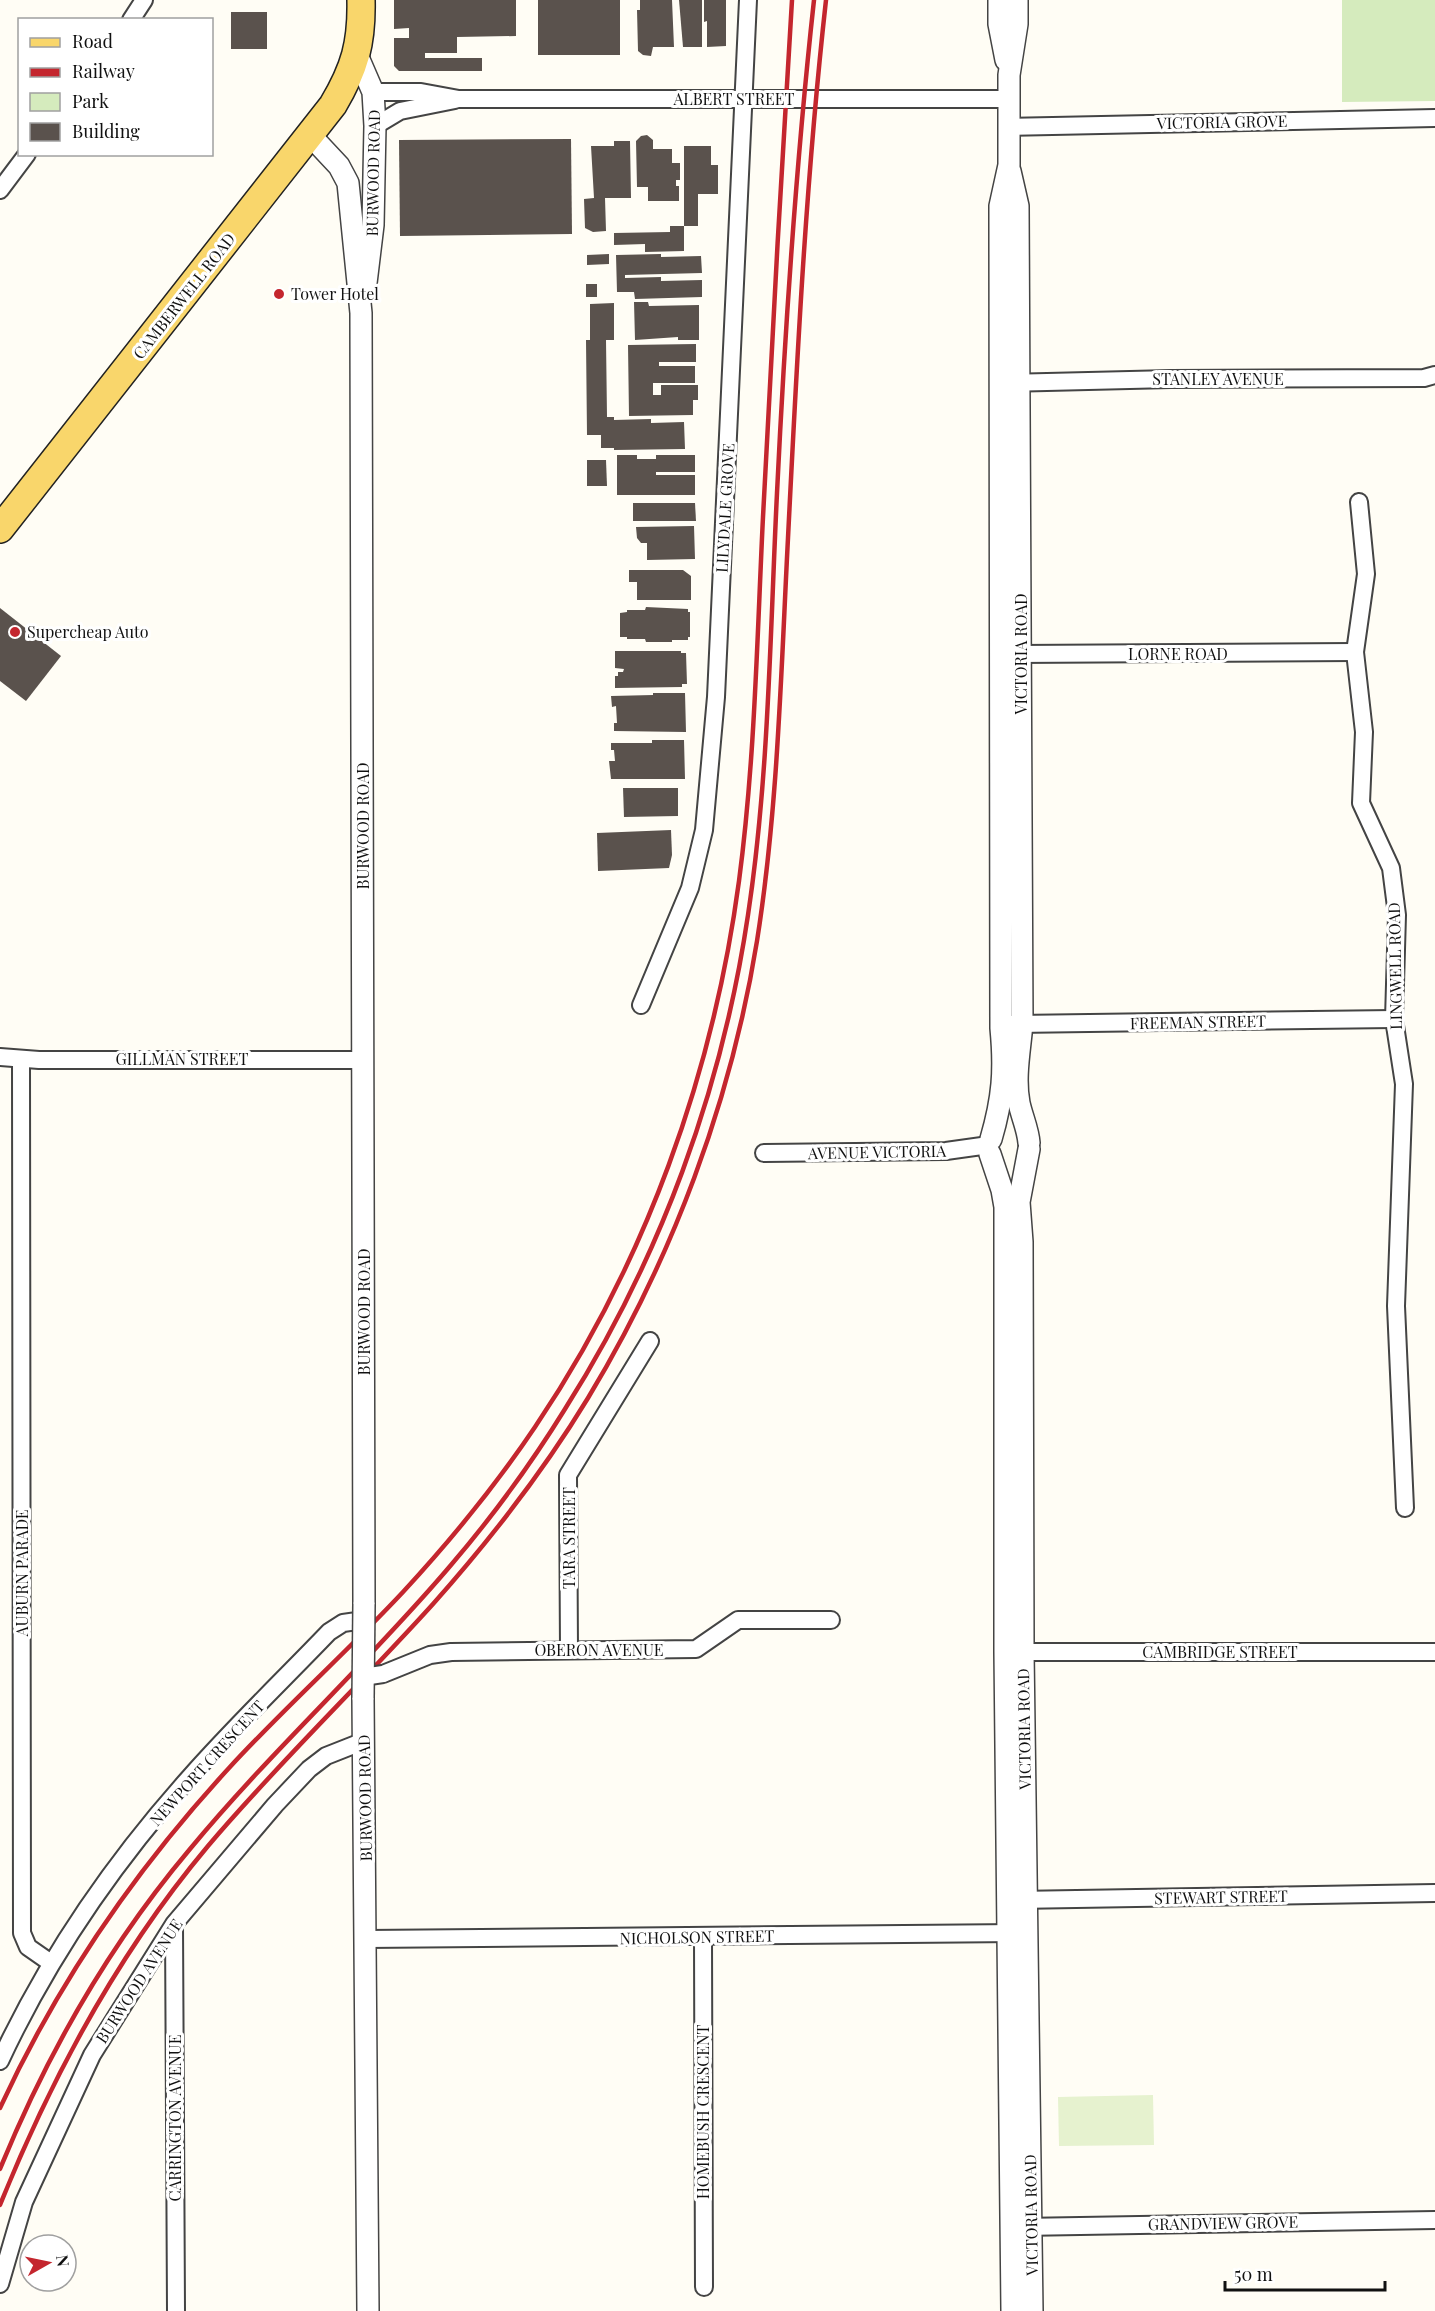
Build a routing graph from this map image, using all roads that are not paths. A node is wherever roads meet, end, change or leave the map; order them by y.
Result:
1 (144, 0) edge
2 (361, 0) edge
3 (748, 0) edge
4 (999, 0) edge
5 (1017, 0) edge
6 (132, 18) edge
7 (357, 55) junction
8 (1009, 75) junction
9 (373, 92) junction
10 (745, 98) junction
11 (459, 99) junction
12 (1009, 99) junction
13 (1435, 118) edge
14 (375, 126) junction
15 (1008, 127) junction
16 (310, 135) junction
17 (26, 156) edge
18 (0, 190) edge
19 (361, 314) junction
20 (1435, 375) edge
21 (1010, 382) junction
22 (1359, 502) dead end
23 (0, 529) edge
24 (1355, 652) junction
25 (1011, 654) junction
26 (641, 1005) dead end
27 (1394, 1019) junction
28 (1011, 1024) junction
29 (0, 1057) edge
30 (21, 1059) junction
31 (364, 1060) junction
32 (990, 1146) junction
33 (1029, 1146) junction
34 (764, 1153) dead end
35 (1014, 1340) junction
36 (650, 1341) dead end
37 (1405, 1508) dead end
38 (360, 1615) junction
39 (831, 1620) dead end
40 (569, 1650) junction
41 (1014, 1652) junction
42 (1435, 1652) edge
43 (370, 1683) junction
44 (364, 1741) junction
45 (1435, 1893) edge
46 (1017, 1900) junction
47 (174, 1924) junction
48 (1018, 1933) junction
49 (703, 1937) junction
50 (366, 1939) junction
51 (51, 1963) junction
52 (0, 2061) edge
53 (1435, 2220) edge
54 (1021, 2227) junction
55 (0, 2284) edge
56 (704, 2287) dead end
57 (176, 2311) edge
58 (368, 2311) edge
59 (1012, 2311) edge
60 (1032, 2311) edge

1 - 6 street
2 - 7 main road
3 - 10 street, LILYDALE GROVE
4 - 8 street, VICTORIA ROAD
5 - 8 street, VICTORIA ROAD
7 - 9 street, BURWOOD ROAD
7 - 16 main road, CAMBERWELL ROAD
8 - 12 street, VICTORIA ROAD
9 - 11 street, ALBERT STREET
9 - 14 street, BURWOOD ROAD
10 - 11 street, ALBERT STREET
10 - 12 street, ALBERT STREET
10 - 26 street, LILYDALE GROVE
11 - 14 street, ALBERT STREET
12 - 15 street, VICTORIA ROAD
13 - 15 street, VICTORIA GROVE
14 - 19 street, BURWOOD ROAD
15 - 21 street, VICTORIA ROAD
16 - 19 street, BURWOOD ROAD
16 - 23 main road, CAMBERWELL ROAD
17 - 18 street
19 - 31 street, BURWOOD ROAD
20 - 21 street, STANLEY AVENUE
21 - 25 street, VICTORIA ROAD
22 - 24 street, LINGWELL ROAD
24 - 25 street, LORNE ROAD
24 - 27 street, LINGWELL ROAD
25 - 28 street, VICTORIA ROAD
27 - 28 street, FREEMAN STREET
27 - 37 street, LINGWELL ROAD
28 - 32 street, VICTORIA ROAD
28 - 33 street, VICTORIA ROAD
29 - 30 street, GILLMAN STREET
30 - 31 street, GILLMAN STREET
30 - 51 street, AUBURN PARADE
31 - 38 street, BURWOOD ROAD
32 - 33 street
32 - 33 street
32 - 34 street, AVENUE VICTORIA
32 - 35 street, VICTORIA ROAD
33 - 35 street, VICTORIA ROAD
35 - 41 street, VICTORIA ROAD
36 - 40 street, TARA STREET
38 - 43 street, BURWOOD ROAD, bridge
38 - 51 street, NEWPORT CRESCENT
39 - 40 street, OBERON AVENUE
40 - 43 street, OBERON AVENUE
41 - 42 street, CAMBRIDGE STREET
41 - 46 street, VICTORIA ROAD
43 - 44 street, BURWOOD ROAD
44 - 47 street, BURWOOD AVENUE
44 - 50 street, BURWOOD ROAD
45 - 46 street, STEWART STREET
46 - 48 street, VICTORIA ROAD
47 - 55 street, BURWOOD AVENUE
47 - 57 street, CARRINGTON AVENUE
48 - 49 street, NICHOLSON STREET
48 - 54 street, VICTORIA ROAD
49 - 50 street, NICHOLSON STREET
49 - 56 street, HOMEBUSH CRESCENT
50 - 58 street, BURWOOD ROAD
51 - 52 street
53 - 54 street, GRANDVIEW GROVE
54 - 59 street, VICTORIA ROAD
54 - 60 street, VICTORIA ROAD

